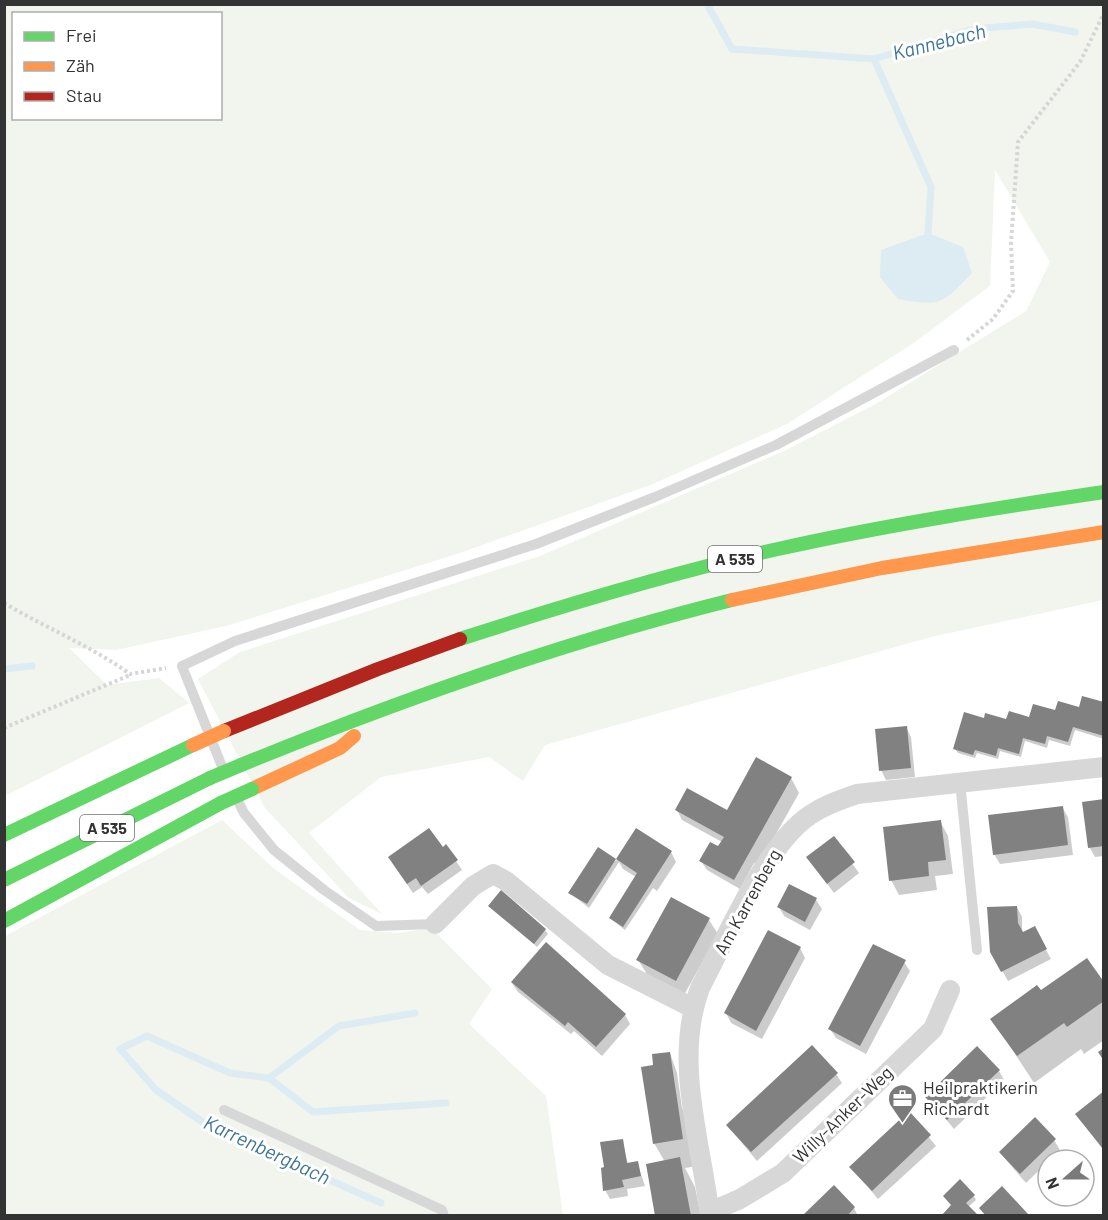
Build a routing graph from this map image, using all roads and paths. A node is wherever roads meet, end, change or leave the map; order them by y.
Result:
1 (1104, 13) edge
2 (954, 350) joint
3 (1104, 492) edge
4 (1104, 532) edge
5 (4, 603) edge
6 (182, 666) junction
7 (130, 674) junction
8 (390, 705) junction
9 (4, 728) edge
10 (1104, 767) edge
11 (960, 782) junction
12 (4, 835) edge
13 (4, 880) edge
14 (4, 921) edge
15 (435, 924) joint
16 (977, 950) dead end
17 (950, 990) dead end
18 (693, 1008) junction
19 (224, 1110) dead end
20 (710, 1214) edge
21 (444, 1215) edge

1 - 2 path
2 - 6 lane
3 - 12 highway, A 535, bridge
4 - 8 highway, A 535
5 - 7 path
6 - 7 path
6 - 15 lane
7 - 9 path
8 - 13 highway, A 535, bridge
8 - 14 highway, bridge
10 - 11 street, Am Karrenberg
11 - 16 lane
11 - 18 street, Am Karrenberg
15 - 18 street
17 - 20 street, Willy-Anker-Weg
18 - 20 street, Am Karrenberg
19 - 21 lane

